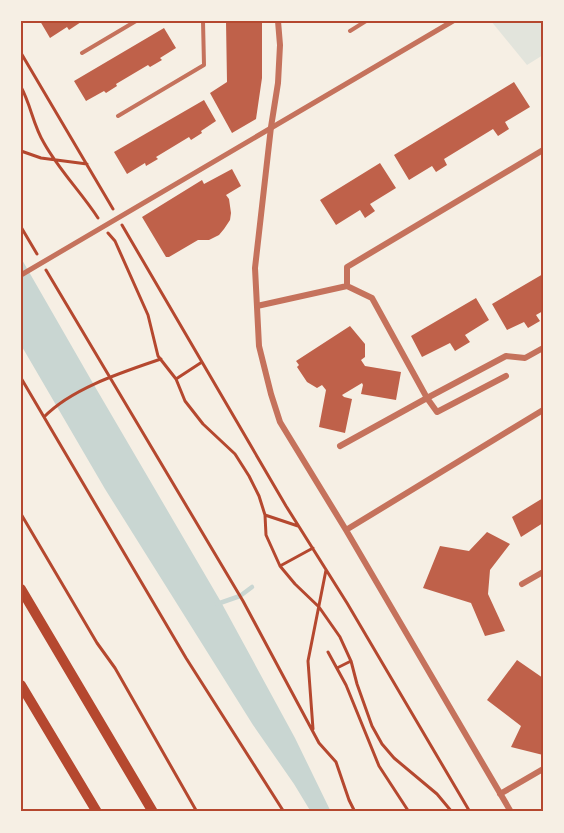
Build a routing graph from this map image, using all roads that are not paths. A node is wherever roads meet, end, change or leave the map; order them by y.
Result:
1 (136, 21) edge
2 (203, 21) edge
3 (278, 21) edge
4 (366, 21) edge
5 (453, 21) edge
6 (350, 31) dead end
7 (82, 53) dead end
8 (118, 116) dead end
9 (271, 127) junction
10 (543, 150) edge
11 (21, 275) edge
12 (347, 286) junction
13 (257, 306) junction
14 (543, 348) edge
15 (506, 376) dead end
16 (427, 398) junction
17 (543, 410) edge
18 (340, 446) dead end
19 (345, 530) junction
20 (543, 572) edge
21 (522, 584) dead end
22 (21, 589) edge
23 (21, 685) edge
24 (543, 769) edge
25 (500, 794) junction
26 (98, 812) edge
27 (153, 812) edge
28 (511, 812) edge

1 - 7 lane
2 - 8 lane
3 - 9 street
4 - 6 lane
5 - 9 street
9 - 11 street
9 - 13 street
10 - 12 street
12 - 13 street
12 - 16 street
13 - 19 street
14 - 16 street
15 - 16 street
16 - 18 street
17 - 19 street
19 - 25 street
20 - 21 street
22 - 27 main road
23 - 26 main road
24 - 25 street
25 - 28 street

